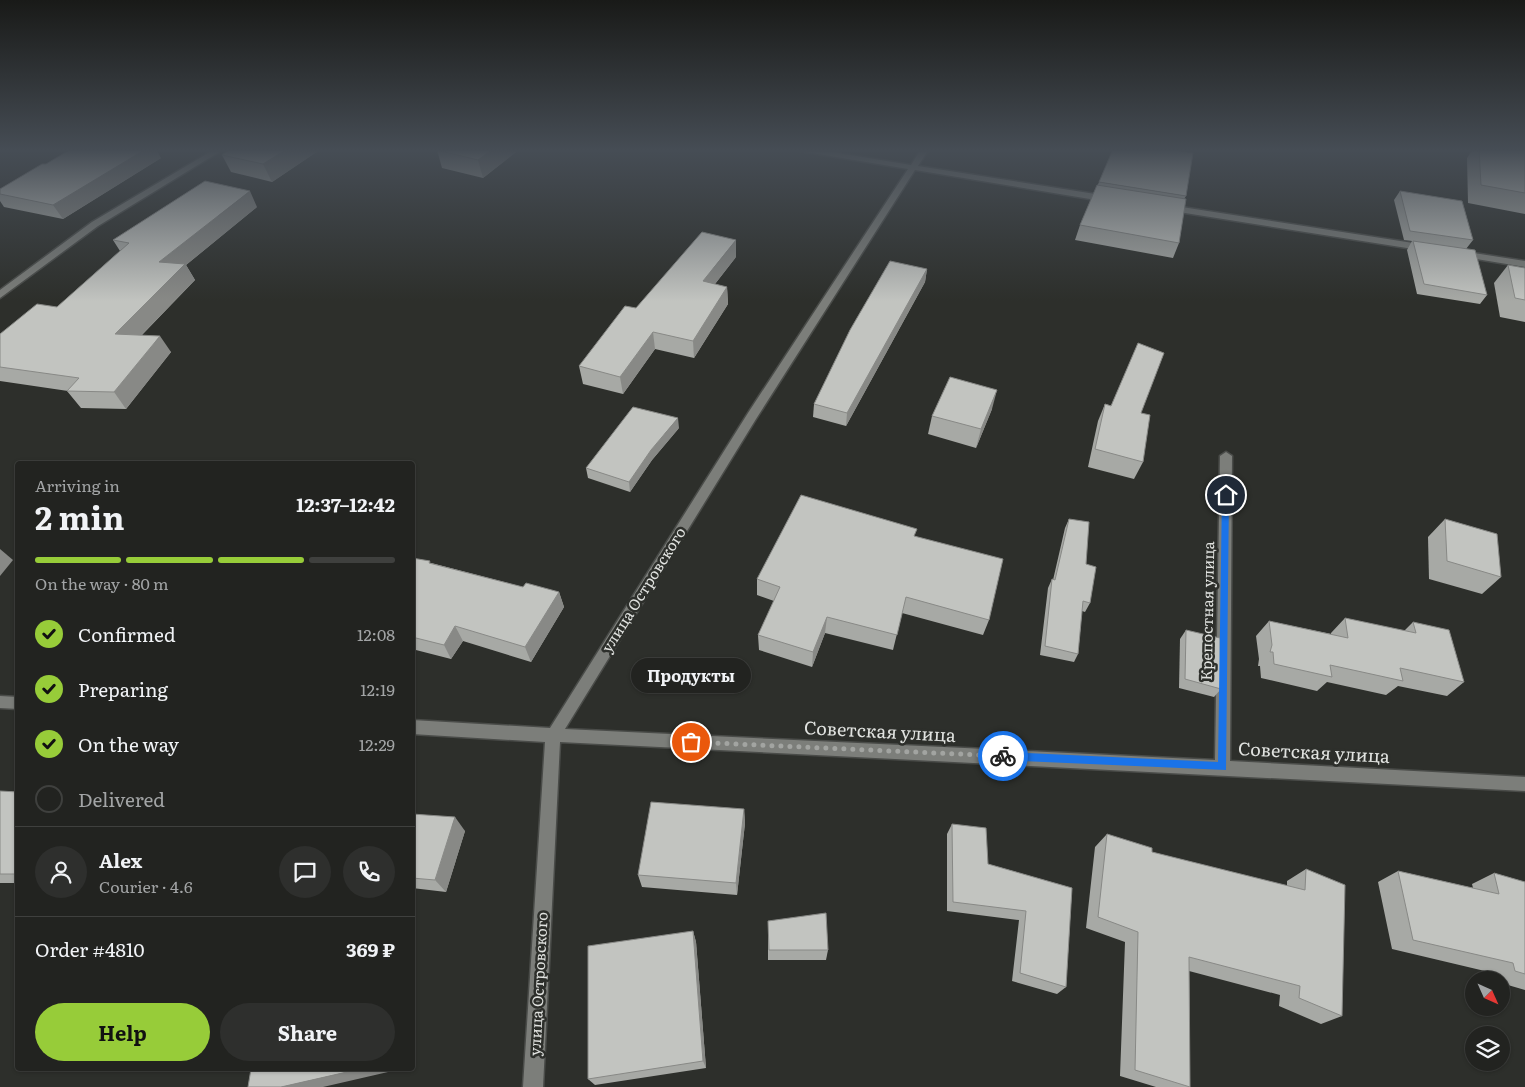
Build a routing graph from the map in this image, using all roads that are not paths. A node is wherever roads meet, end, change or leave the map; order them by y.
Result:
1 (135, 200) edge
2 (893, 200) edge
3 (1113, 200) edge
4 (1121, 201) edge
5 (1160, 207) edge
6 (1436, 250) edge
7 (1456, 253) edge
8 (1525, 264) edge
9 (0, 295) edge
10 (1226, 456) dead end
11 (0, 702) edge
12 (15, 703) edge
13 (415, 727) edge
14 (553, 736) junction
15 (1222, 766) junction
16 (1525, 784) edge
17 (533, 1087) edge

1 - 9 street
2 - 14 street, улица Островского
3 - 4 street
5 - 6 street
7 - 8 street
10 - 15 street, Крепостная улица
11 - 12 street
13 - 14 street, Советская улица
14 - 15 street, Советская улица
14 - 17 street, улица Островского
15 - 16 street, Советская улица

